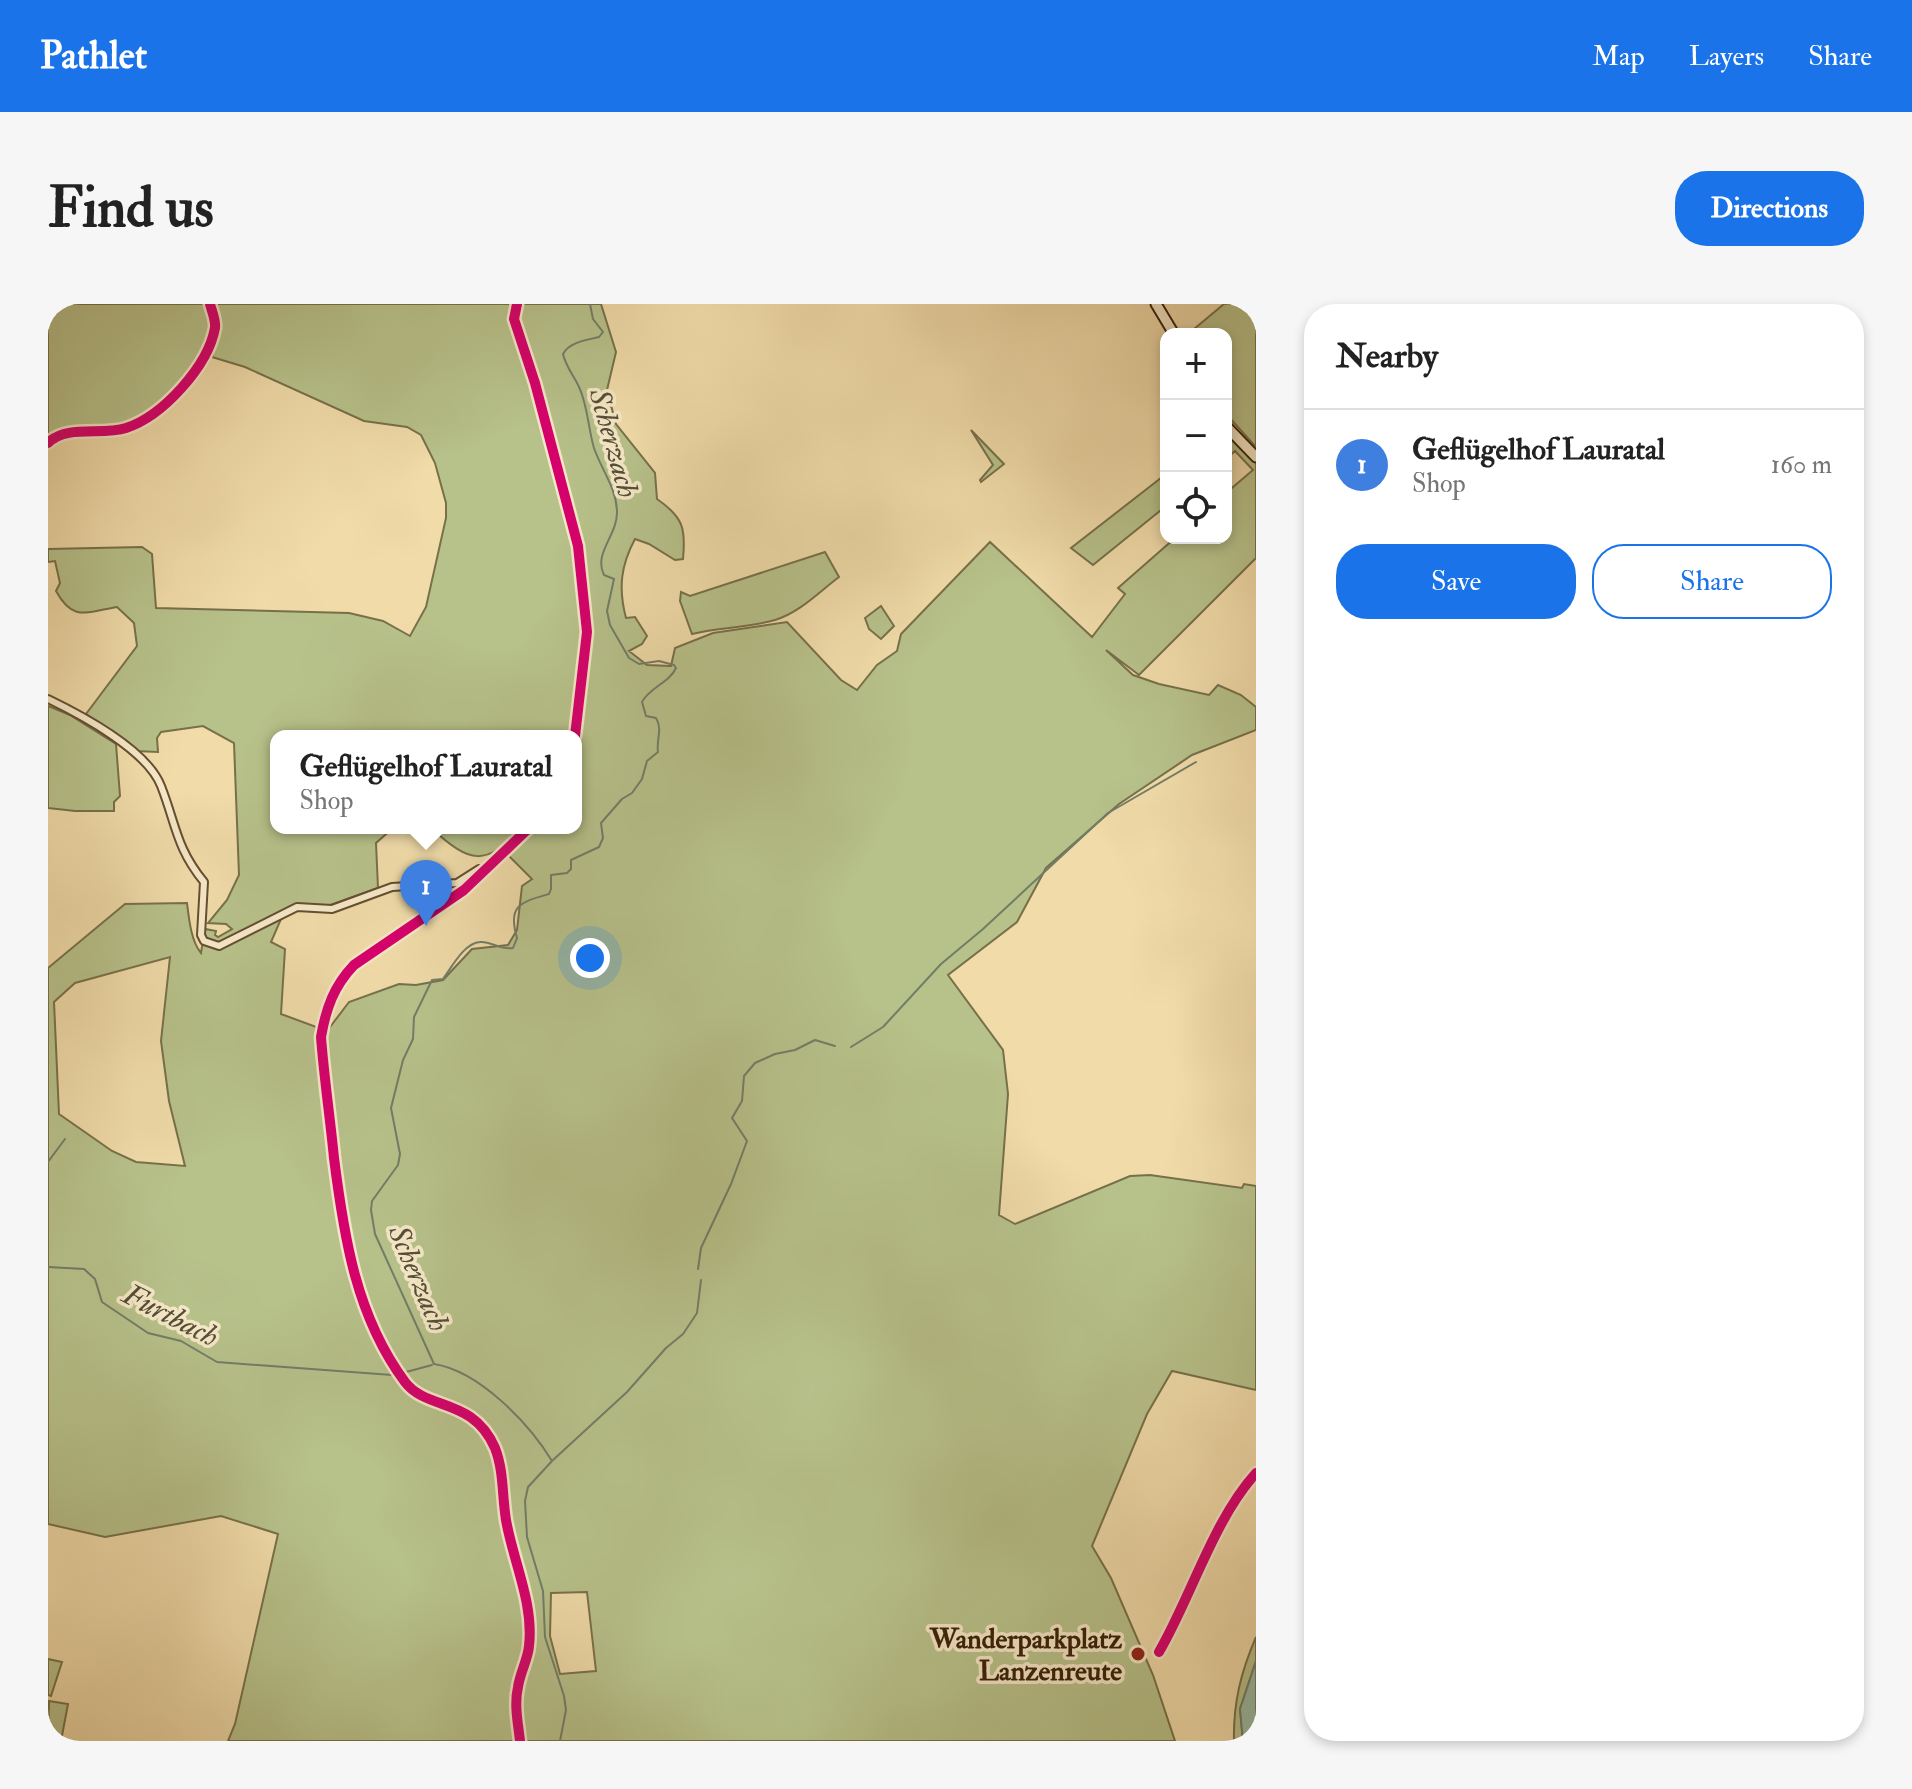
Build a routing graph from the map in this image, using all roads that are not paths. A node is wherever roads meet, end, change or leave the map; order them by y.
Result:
1 (210, 304) edge
2 (517, 304) edge
3 (1156, 304) edge
4 (1170, 328) edge
5 (1232, 432) edge
6 (48, 443) edge
7 (1256, 457) edge
8 (48, 699) edge
9 (576, 730) edge
10 (523, 834) edge
11 (485, 871) junction
12 (1256, 1473) edge
13 (1159, 1652) dead end
14 (520, 1741) edge

1 - 6 street
2 - 9 street
3 - 4 street
5 - 7 street
8 - 11 street
10 - 11 street
11 - 14 street
12 - 13 street

